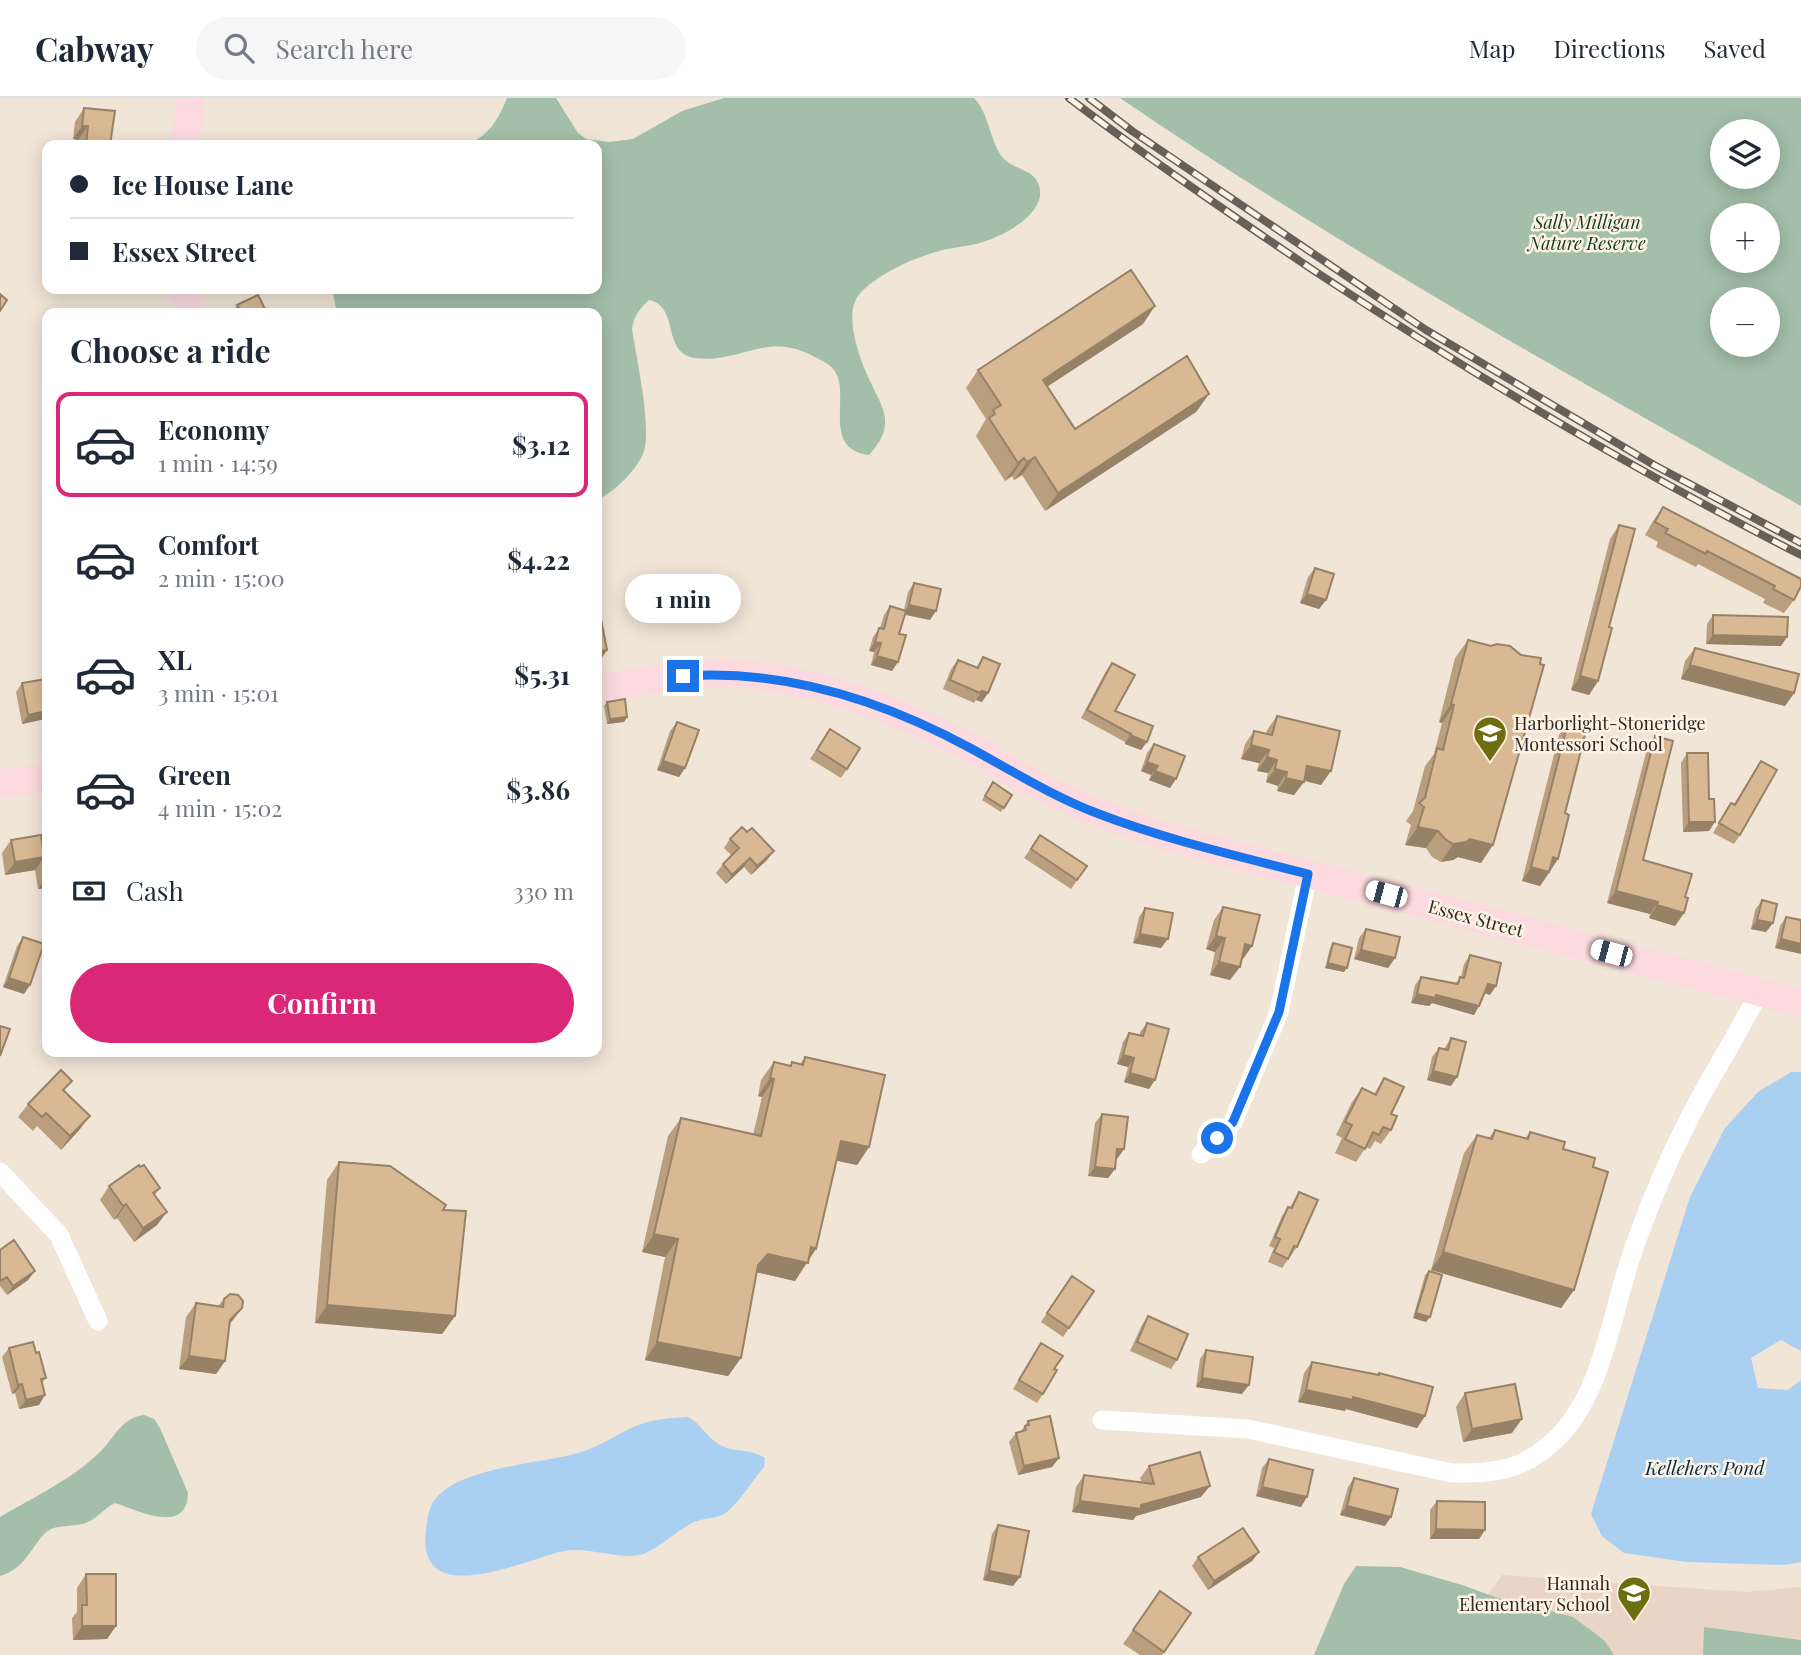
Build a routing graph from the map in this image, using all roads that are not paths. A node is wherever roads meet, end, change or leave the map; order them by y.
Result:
1 (191, 98) edge
2 (186, 140) edge
3 (602, 688) edge
4 (42, 778) edge
5 (0, 784) edge
6 (1308, 874) junction
7 (1759, 992) junction
8 (1801, 1003) edge
9 (1202, 1154) dead end
10 (0, 1172) edge
11 (98, 1321) dead end
12 (1102, 1420) dead end

1 - 2 main road
3 - 6 main road, Essex Street
4 - 5 main road
6 - 7 main road, Essex Street
6 - 9 street
7 - 8 main road, Essex Street
7 - 12 street
10 - 11 street

